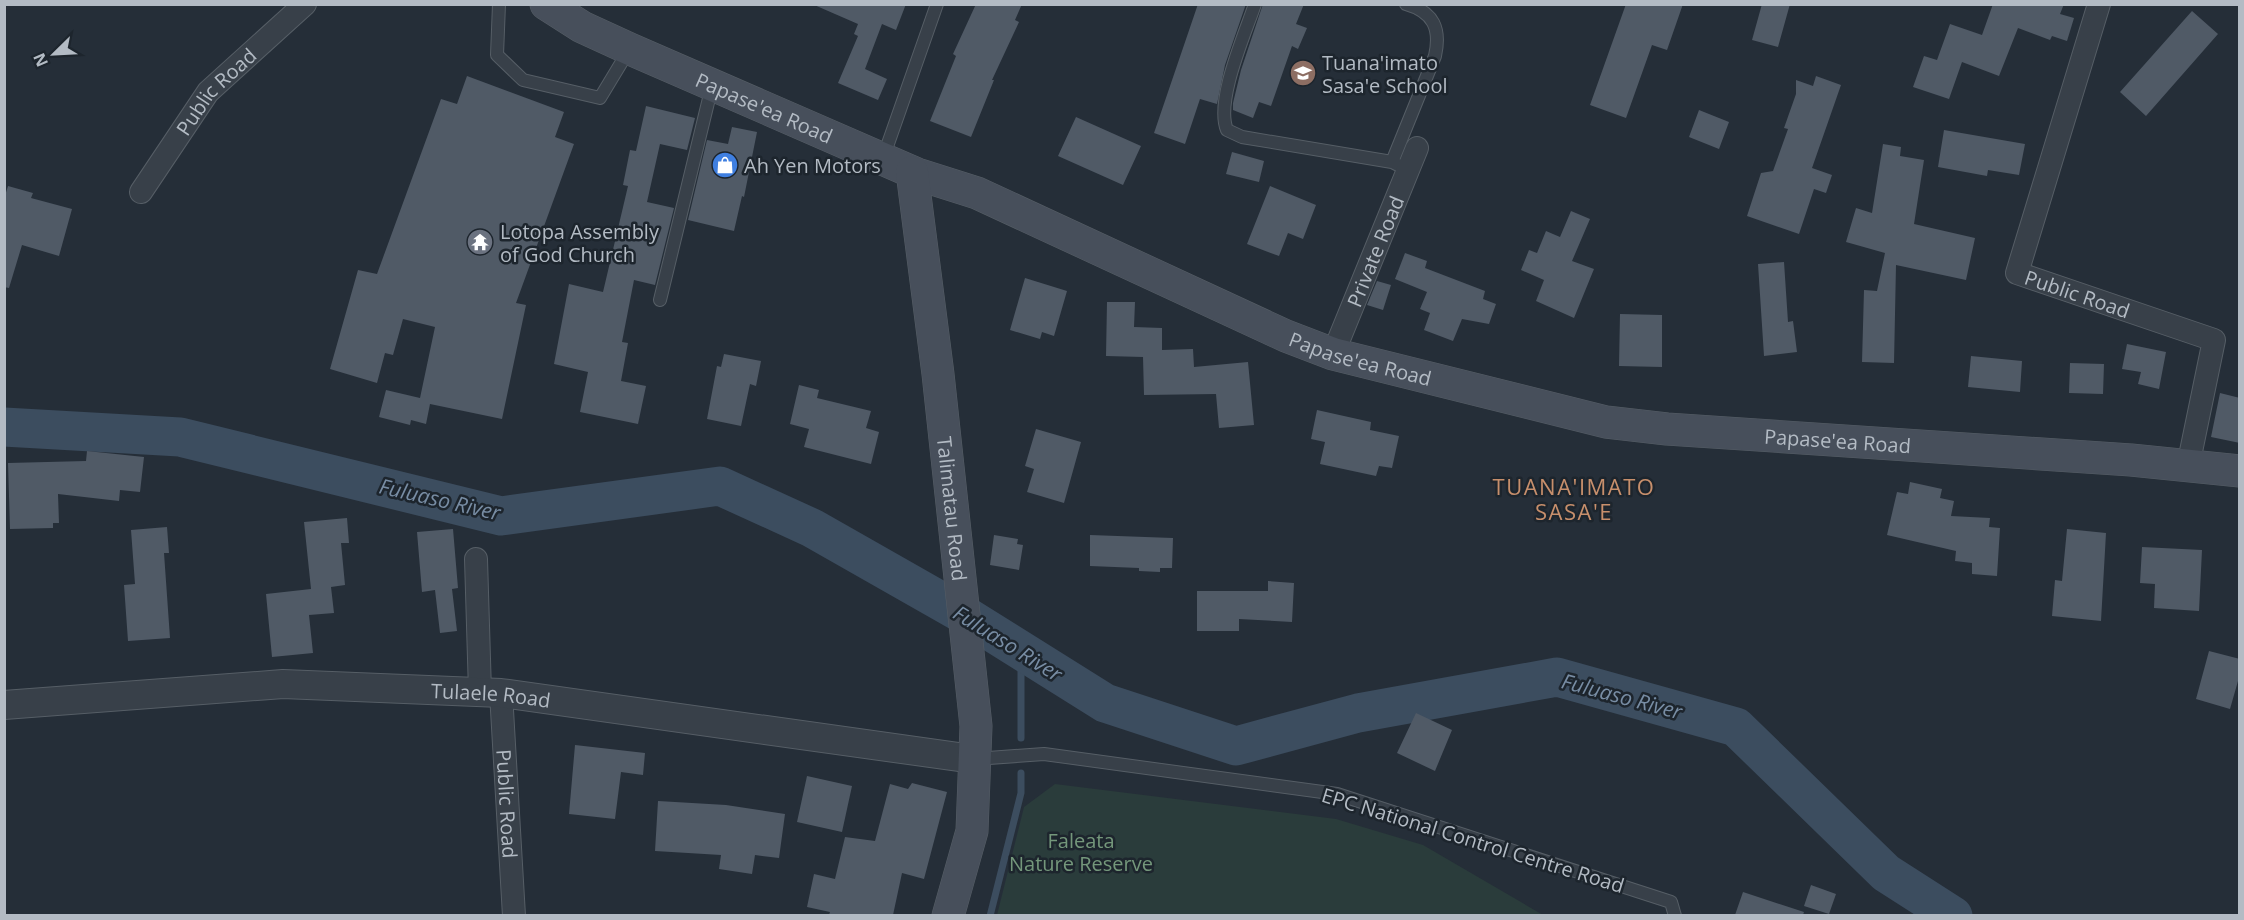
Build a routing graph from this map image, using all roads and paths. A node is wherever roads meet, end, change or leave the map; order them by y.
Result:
1 (305, 4) edge
2 (499, 4) edge
3 (546, 4) edge
4 (938, 4) edge
5 (1255, 4) edge
6 (1406, 4) edge
7 (2099, 4) edge
8 (630, 49) junction
9 (712, 85) junction
10 (1417, 148) dead end
11 (883, 159) junction
12 (1400, 166) junction
13 (912, 172) junction
14 (141, 192) dead end
15 (660, 300) dead end
16 (1333, 354) junction
17 (2188, 466) junction
18 (2240, 471) edge
19 (476, 559) dead end
20 (491, 692) junction
21 (4, 705) edge
22 (973, 759) junction
23 (514, 915) edge
24 (948, 915) edge
25 (1675, 915) edge

1 - 14 street, Public Road
2 - 8 lane
3 - 8 main road, Papase'ea Road
4 - 11 lane
5 - 12 lane
6 - 12 lane
7 - 17 street, Public Road
8 - 9 main road, Papase'ea Road
9 - 11 main road, Papase'ea Road
9 - 15 lane
10 - 12 street, Private Road
11 - 13 main road, Papase'ea Road
12 - 16 street, Private Road
13 - 16 main road, Papase'ea Road
13 - 22 main road, Talimatau Road
16 - 17 main road, Papase'ea Road
17 - 18 main road, Papase'ea Road
19 - 20 street, Public Road
20 - 21 street, Tulaele Road
20 - 22 street, Tulaele Road
20 - 23 street, Public Road
22 - 24 main road, Talimatau Road
22 - 25 lane, EPC National Control Centre Road

